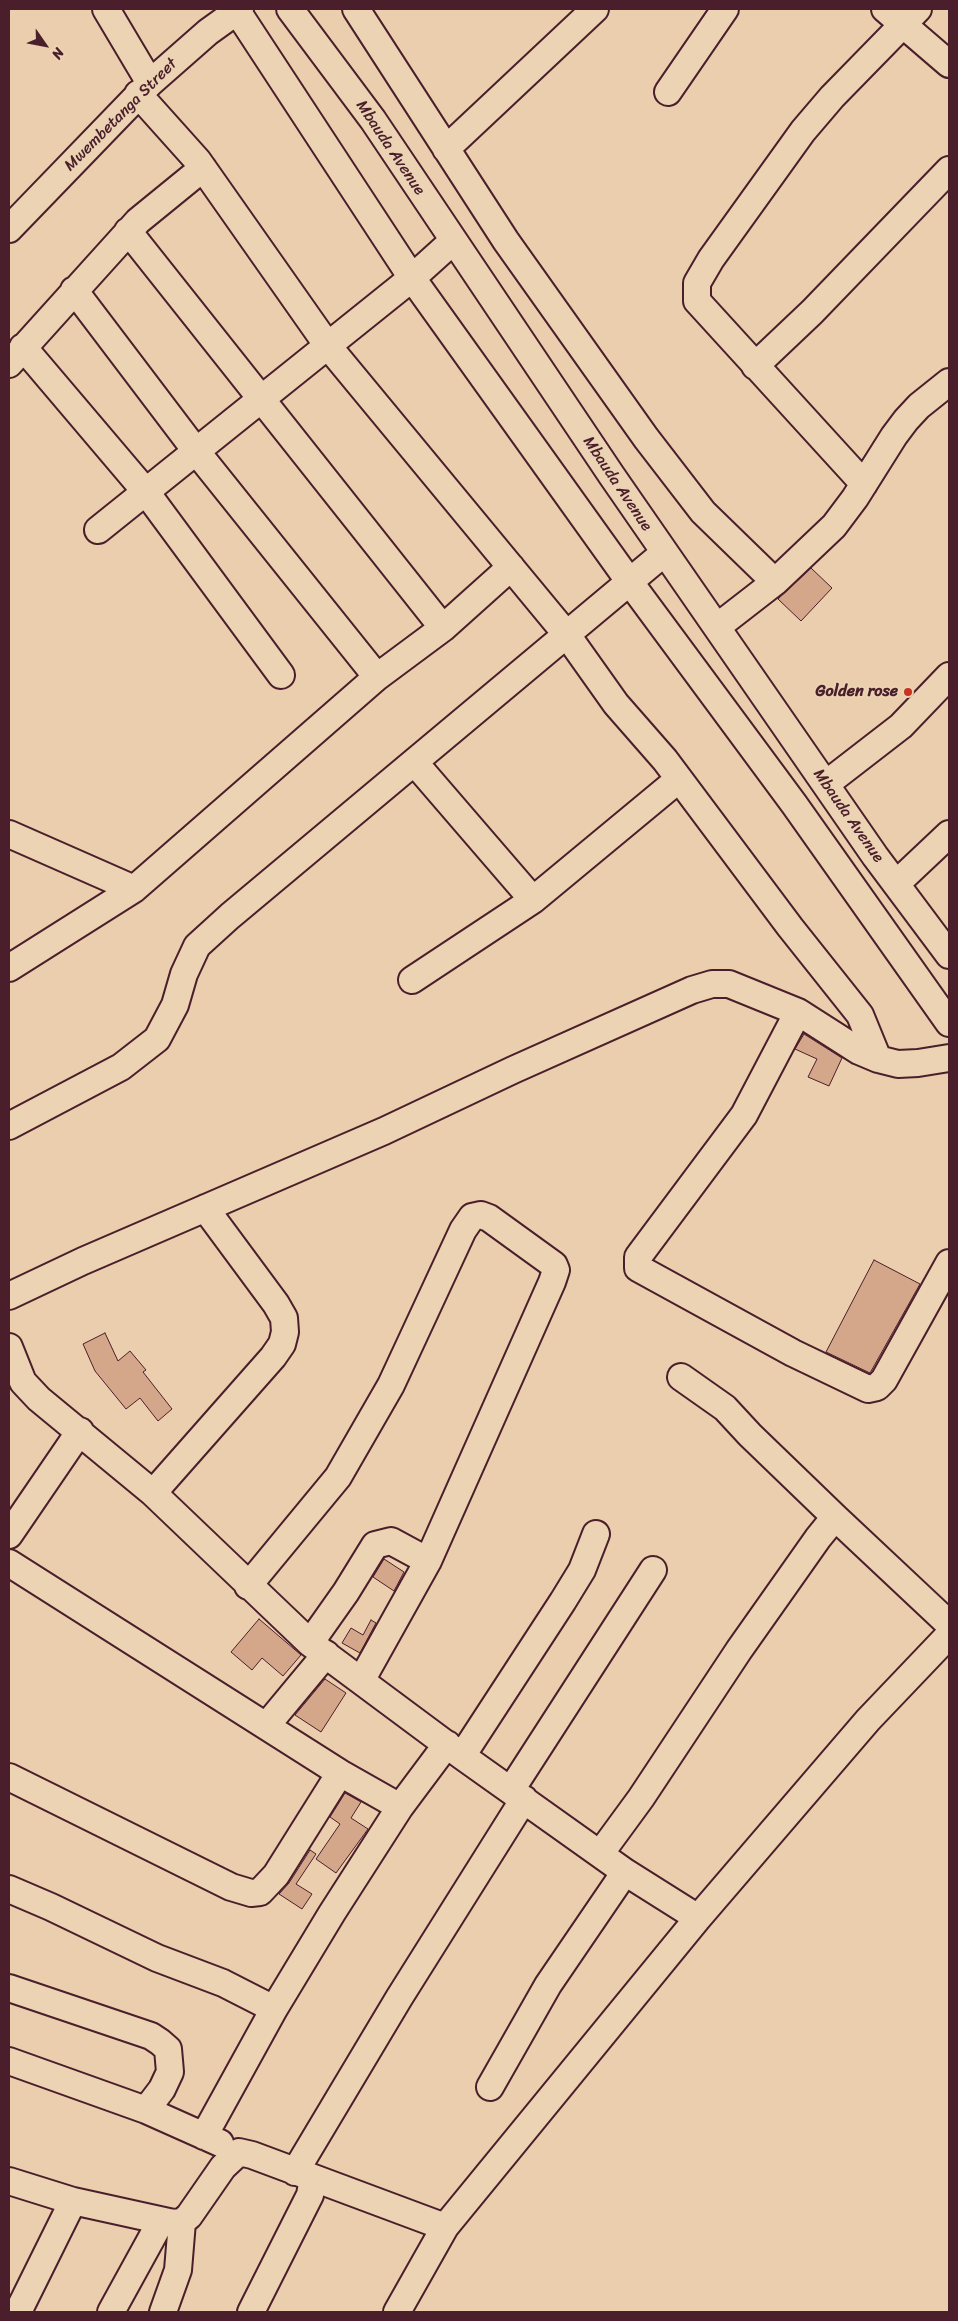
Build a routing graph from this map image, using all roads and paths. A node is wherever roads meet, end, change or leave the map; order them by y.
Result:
1 (106, 9) edge
2 (290, 9) edge
3 (596, 9) edge
4 (725, 9) edge
5 (239, 10) edge
6 (367, 13) edge
7 (902, 14) edge
8 (949, 64) edge
9 (144, 88) junction
10 (668, 92) dead end
11 (446, 149) junction
12 (203, 168) junction
13 (949, 170) edge
14 (9, 229) edge
15 (128, 231) junction
16 (453, 241) junction
17 (412, 278) junction
18 (74, 290) junction
19 (328, 346) junction
20 (16, 356) edge
21 (755, 366) junction
22 (949, 382) edge
23 (262, 398) junction
24 (196, 451) junction
25 (864, 484) junction
26 (146, 492) junction
27 (98, 530) dead end
28 (664, 553) junction
29 (511, 567) junction
30 (629, 581) junction
31 (775, 582) junction
32 (717, 627) junction
33 (443, 628) junction
34 (567, 635) junction
35 (280, 676) dead end
36 (949, 676) edge
37 (377, 678) junction
38 (415, 763) junction
39 (679, 779) junction
40 (826, 784) junction
41 (9, 834) edge
42 (949, 834) edge
43 (896, 884) junction
44 (134, 889) junction
45 (533, 900) junction
46 (949, 955) edge
47 (9, 968) edge
48 (412, 980) dead end
49 (798, 1012) junction
50 (949, 1023) edge
51 (949, 1058) edge
52 (878, 1059) junction
53 (9, 1126) edge
54 (205, 1208) junction
55 (949, 1263) edge
56 (9, 1296) edge
57 (9, 1347) edge
58 (681, 1377) dead end
59 (80, 1431) junction
60 (153, 1493) junction
61 (835, 1517) junction
62 (596, 1534) dead end
63 (9, 1535) edge
64 (428, 1561) junction
65 (9, 1563) edge
66 (653, 1570) dead end
67 (248, 1586) junction
68 (949, 1624) edge
69 (949, 1635) edge
70 (318, 1649) junction
71 (361, 1681) junction
72 (267, 1725) junction
73 (454, 1750) junction
74 (340, 1773) junction
75 (9, 1777) edge
76 (517, 1795) junction
77 (400, 1807) junction
78 (600, 1854) junction
79 (625, 1872) junction
80 (9, 1889) edge
81 (698, 1918) junction
82 (9, 1988) edge
83 (274, 2009) junction
84 (9, 2061) edge
85 (490, 2087) dead end
86 (146, 2110) junction
87 (204, 2136) junction
88 (239, 2152) junction
89 (304, 2175) junction
90 (9, 2181) edge
91 (73, 2201) junction
92 (171, 2221) junction
93 (445, 2227) junction
94 (18, 2312) edge
95 (111, 2312) edge
96 (163, 2312) edge
97 (252, 2312) edge
98 (397, 2312) edge

1 - 9 street
2 - 16 street, Mbauda Avenue
3 - 11 street
4 - 10 street
5 - 9 street, Mwembetanga Street
5 - 17 street
6 - 11 street
7 - 8 street
7 - 21 street
9 - 12 street
9 - 14 street, Mwembetanga Street
11 - 31 street
12 - 15 street
12 - 19 street
13 - 21 street
15 - 18 street
15 - 23 street
16 - 17 street
16 - 28 street, Mbauda Avenue
17 - 19 street
17 - 30 street
18 - 20 street
18 - 24 street
19 - 23 street
19 - 29 street
20 - 26 street
21 - 25 street
22 - 25 street
23 - 24 street
23 - 33 street
24 - 26 street
24 - 37 street
25 - 31 street
26 - 27 street
26 - 35 street
28 - 30 street
28 - 32 street, Mbauda Avenue
29 - 33 street
29 - 34 street
30 - 34 street
30 - 50 street
31 - 32 street
32 - 40 street, Mbauda Avenue
33 - 37 street
34 - 38 street
34 - 39 street
36 - 40 street
37 - 44 street
38 - 45 street
38 - 53 street
39 - 45 street
39 - 52 street
40 - 43 street, Mbauda Avenue
41 - 44 street
42 - 43 street
43 - 46 street, Mbauda Avenue
44 - 47 street
45 - 48 street
49 - 52 street
49 - 54 street
49 - 55 street
51 - 52 street
54 - 56 street
54 - 60 street
57 - 59 street
58 - 61 street
59 - 60 street
59 - 63 street
60 - 67 street
61 - 68 street
61 - 78 street
62 - 73 street
64 - 67 street
64 - 70 street
64 - 71 street
65 - 72 street
66 - 76 street
67 - 70 street
69 - 81 street
70 - 71 street
70 - 72 street
71 - 73 street
72 - 74 street
73 - 76 street
73 - 77 street
74 - 75 street
74 - 77 street
76 - 78 street
76 - 89 street
77 - 83 street
78 - 79 street
79 - 81 street
79 - 85 street
80 - 83 street
81 - 93 street
82 - 86 street
83 - 87 street
84 - 86 street
86 - 87 street
87 - 88 street
88 - 89 street
88 - 92 street
89 - 93 street
89 - 97 street
90 - 91 street
91 - 92 street
91 - 94 street
92 - 95 street
92 - 96 street
93 - 98 street

